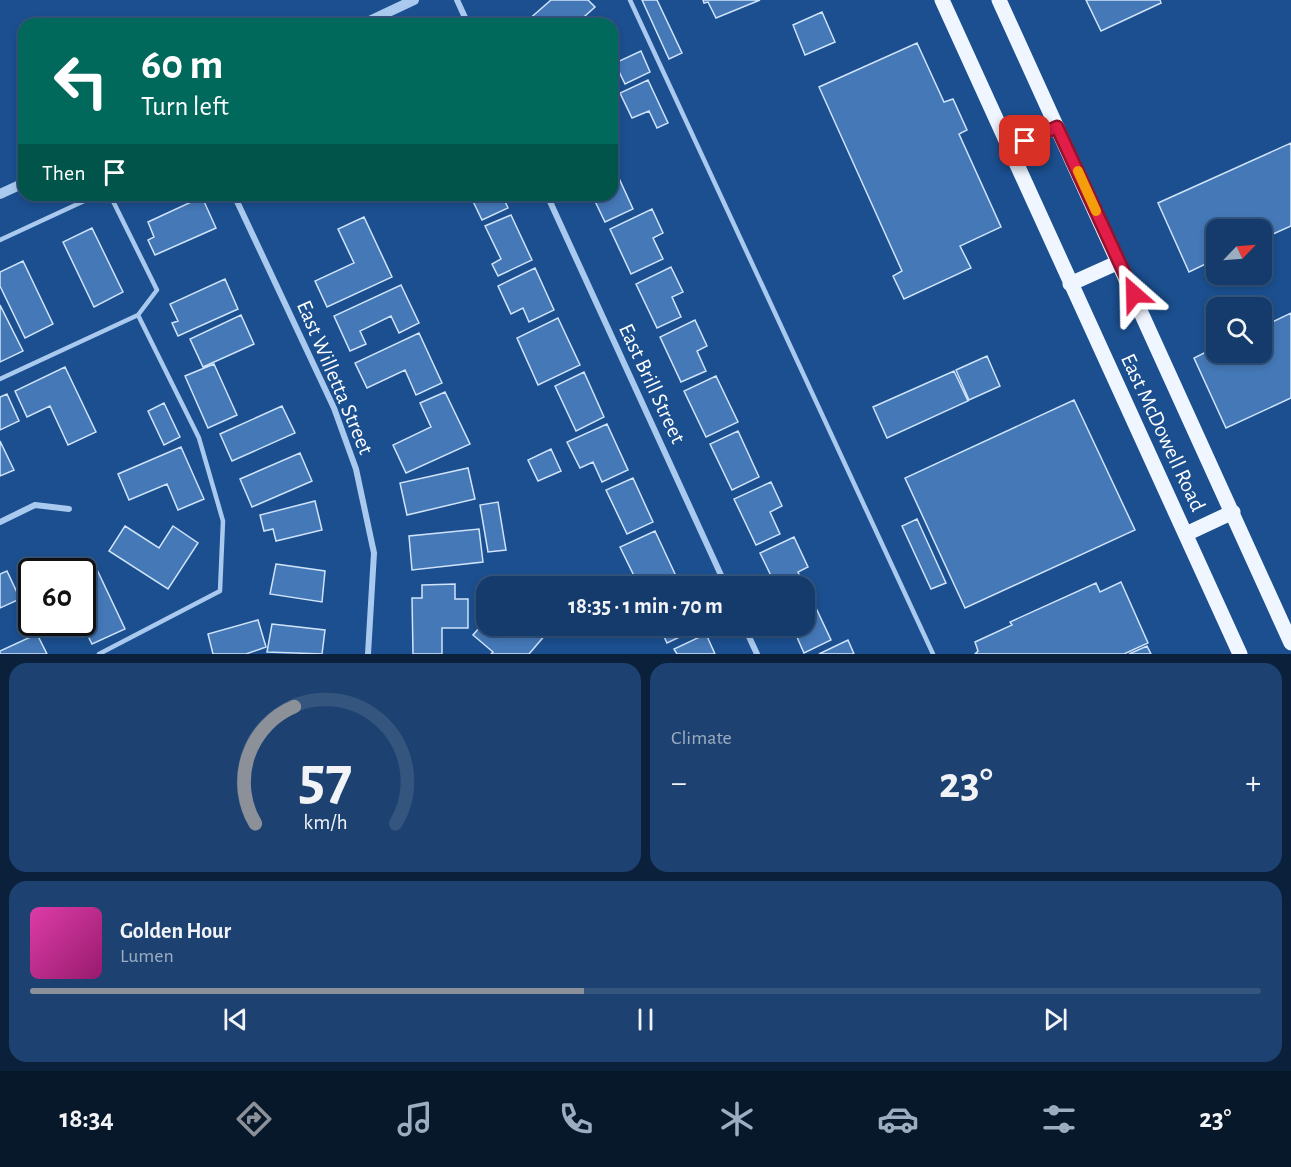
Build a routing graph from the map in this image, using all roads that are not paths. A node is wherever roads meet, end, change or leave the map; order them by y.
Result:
1 (414, 0) edge
2 (457, 0) edge
3 (630, 0) edge
4 (942, 0) edge
5 (999, 0) edge
6 (376, 18) edge
7 (466, 18) edge
8 (1057, 127) junction
9 (1009, 148) junction
10 (18, 186) edge
11 (0, 194) edge
12 (84, 201) edge
13 (113, 201) edge
14 (237, 201) edge
15 (550, 201) edge
16 (0, 240) edge
17 (1119, 262) junction
18 (1070, 284) junction
19 (138, 315) junction
20 (0, 379) edge
21 (69, 508) dead end
22 (1233, 512) junction
23 (0, 522) edge
24 (1186, 534) junction
25 (721, 576) edge
26 (749, 636) edge
27 (1291, 643) edge
28 (99, 654) edge
29 (368, 654) edge
30 (757, 654) edge
31 (933, 654) edge
32 (1240, 654) edge

1 - 6 street
2 - 7 street
3 - 31 lane
4 - 9 main road, East McDowell Road
5 - 8 main road, East McDowell Road
8 - 9 main road
8 - 17 main road, East McDowell Road
9 - 18 main road, East McDowell Road
10 - 11 street
12 - 16 lane
13 - 19 lane
14 - 29 street, East Willetta Street
15 - 25 street, East Brill Street
17 - 18 main road
17 - 22 main road, East McDowell Road
18 - 24 main road, East McDowell Road
19 - 20 lane
19 - 28 lane
21 - 23 street
22 - 24 main road
22 - 27 main road, East McDowell Road
24 - 32 main road, East McDowell Road
26 - 30 street

